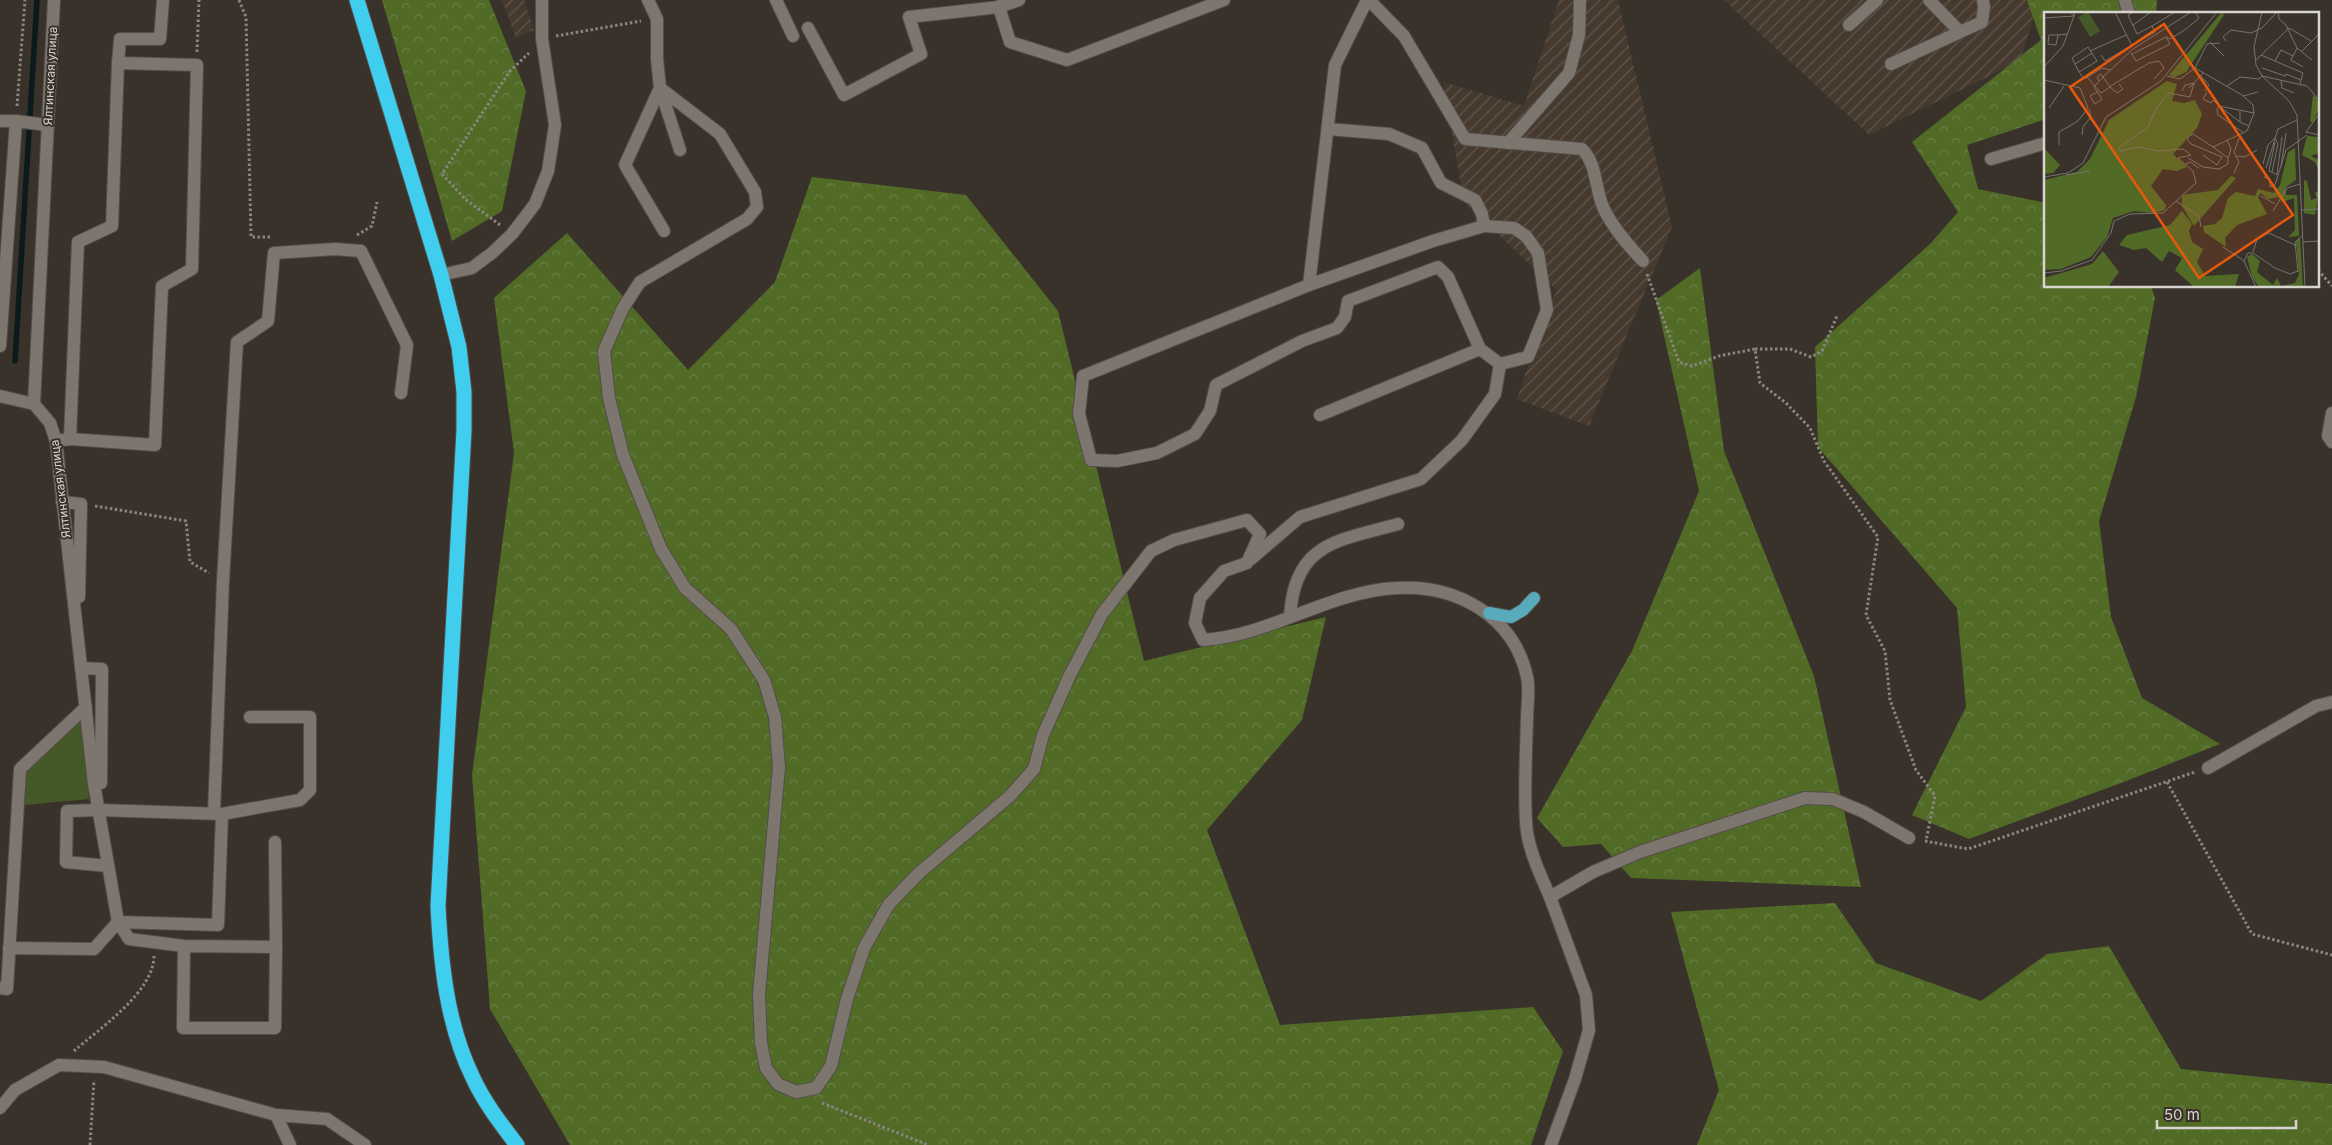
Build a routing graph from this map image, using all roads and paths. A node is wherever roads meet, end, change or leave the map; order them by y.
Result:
1 (26, 0) edge
2 (54, 0) edge
3 (163, 0) edge
4 (199, 0) edge
5 (239, 0) edge
6 (357, 0) edge
7 (542, 0) edge
8 (648, 0) edge
9 (776, 0) edge
10 (1018, 0) edge
11 (1224, 0) edge
12 (1368, 0) edge
13 (1580, 0) edge
14 (1877, 0) edge
15 (1929, 0) edge
16 (1983, 0) edge
17 (1003, 4) edge
18 (657, 19) junction
19 (1849, 25) dead end
20 (808, 28) dead end
21 (1960, 32) junction
22 (793, 36) dead end
23 (542, 39) junction
24 (118, 63) junction
25 (197, 64) junction
26 (1891, 64) dead end
27 (660, 88) junction
28 (0, 120) edge
29 (16, 122) junction
30 (47, 125) junction
31 (1328, 129) junction
32 (1508, 143) junction
33 (2044, 144) edge
34 (680, 150) dead end
35 (1991, 159) dead end
36 (377, 202) dead end
37 (1484, 226) junction
38 (664, 231) dead end
39 (512, 234) junction
40 (336, 249) junction
41 (274, 253) junction
42 (1643, 261) joint
43 (2320, 272) edge
44 (441, 275) junction
45 (1309, 285) junction
46 (2332, 286) edge
47 (1837, 316) dead end
48 (0, 346) edge
49 (1480, 349) junction
50 (1755, 350) junction
51 (1500, 364) junction
52 (401, 393) dead end
53 (0, 396) edge
54 (34, 404) junction
55 (2332, 414) edge
56 (1320, 415) dead end
57 (70, 439) junction
58 (56, 440) junction
59 (2332, 442) edge
60 (62, 502) junction
61 (81, 504) junction
62 (1398, 524) dead end
63 (1247, 562) junction
64 (223, 581) junction
65 (1534, 598) dead end
66 (1488, 613) junction
67 (1290, 617) junction
68 (78, 644) junction
69 (81, 668) junction
70 (2332, 702) edge
71 (86, 707) junction
72 (250, 717) dead end
73 (2208, 768) joint
74 (2167, 782) junction
75 (94, 784) junction
76 (99, 810) junction
77 (218, 814) junction
78 (1909, 838) joint
79 (1926, 841) junction
80 (275, 842) dead end
81 (108, 866) junction
82 (1550, 897) junction
83 (118, 922) junction
84 (153, 942) junction
85 (184, 946) junction
86 (276, 947) junction
87 (9, 948) junction
88 (2332, 955) edge
89 (0, 988) edge
90 (58, 1065) junction
91 (95, 1067) junction
92 (796, 1092) junction
93 (0, 1108) edge
94 (276, 1115) junction
95 (90, 1145) edge
96 (290, 1145) edge
97 (365, 1145) edge
98 (517, 1145) edge
99 (928, 1145) edge
100 (1551, 1145) edge

1 - 29 path
2 - 30 street, Ялтинская улица
3 - 24 street
4 - 25 path
5 - 41 path
6 - 44 highway
7 - 23 street
8 - 18 street
9 - 22 street
10 - 17 street
11 - 17 street
12 - 31 street
12 - 32 street
13 - 32 street
14 - 19 street
15 - 21 street
16 - 21 street
17 - 20 street
18 - 23 path
18 - 27 street
21 - 26 street
23 - 39 street
23 - 39 path
24 - 25 street
24 - 57 street
25 - 57 street
27 - 34 street
27 - 38 street
27 - 92 street
28 - 29 street
29 - 30 street
29 - 48 street
30 - 54 street, Ялтинская улица
31 - 37 street
31 - 45 street
32 - 42 street
33 - 35 street
36 - 40 path
37 - 45 street
37 - 51 street
39 - 44 street
40 - 41 street
40 - 52 street
41 - 64 street
42 - 50 path
43 - 46 path
44 - 98 highway
45 - 49 street
47 - 50 path
49 - 51 street
49 - 56 street
50 - 79 path
51 - 63 street
53 - 54 street
54 - 58 street, Ялтинская улица
55 - 59 street
57 - 58 street
58 - 60 street, Ялтинская улица
60 - 61 street
60 - 68 street, Ялтинская улица
61 - 64 path
61 - 68 street
62 - 67 street
63 - 67 street
63 - 92 street
64 - 77 street
65 - 66 main road
66 - 67 street
66 - 82 street
68 - 69 street, Ялтинская улица
69 - 71 street, Ялтинская улица
69 - 75 street
70 - 73 street
71 - 75 street, Ялтинская улица
71 - 87 street
72 - 77 street
73 - 74 path
74 - 79 path
74 - 88 path
75 - 76 street, Ялтинская улица
76 - 77 street
76 - 81 street, Ялтинская улица
76 - 81 street
77 - 83 street
78 - 79 path
78 - 82 street
80 - 86 street
81 - 83 street, Ялтинская улица
82 - 100 street
83 - 84 street
83 - 87 street
84 - 85 street
84 - 90 path
85 - 86 street
85 - 86 street
87 - 89 street
90 - 91 street
90 - 93 street
91 - 94 street
91 - 95 path
92 - 99 path
94 - 96 street
94 - 97 street

